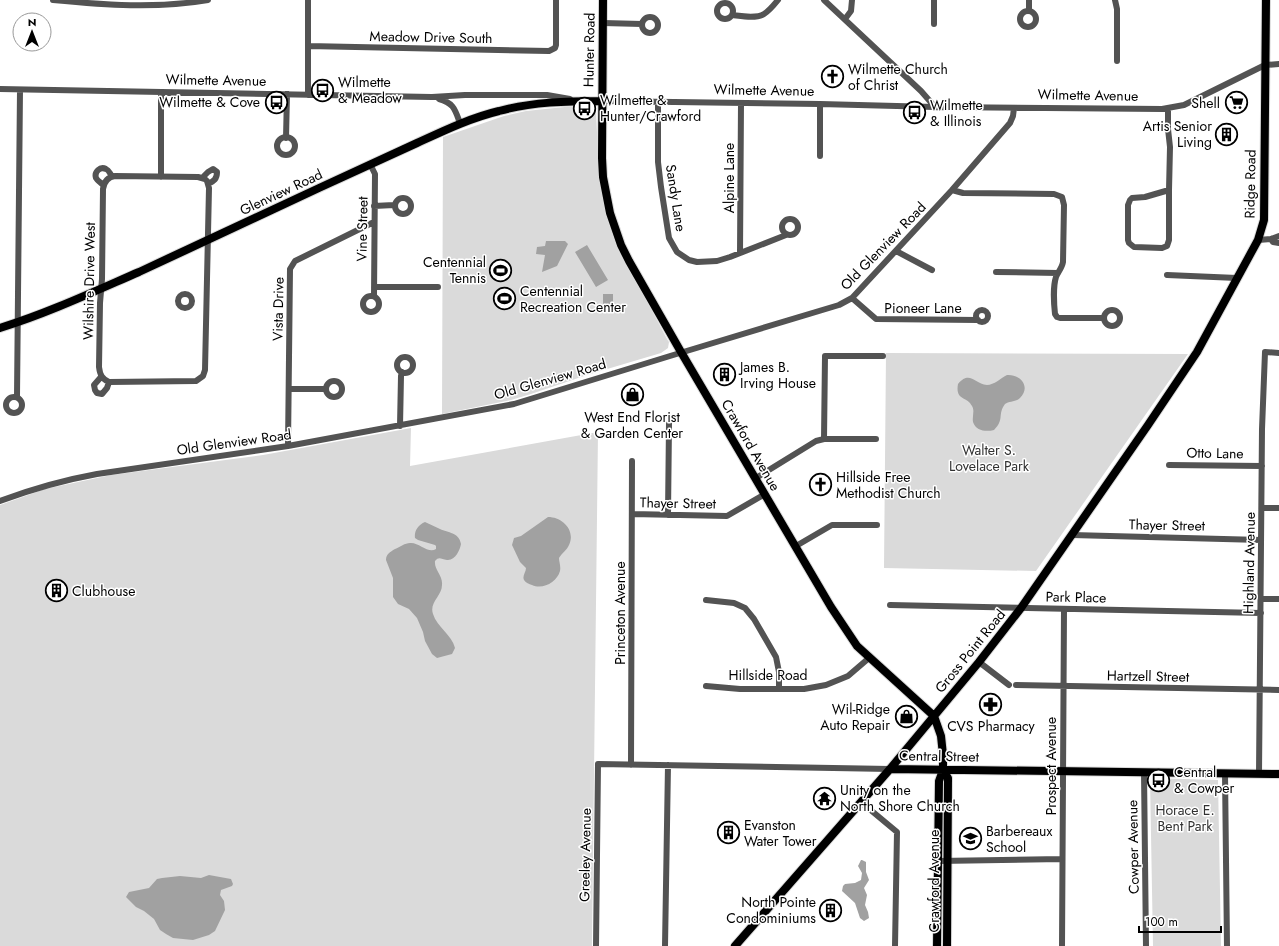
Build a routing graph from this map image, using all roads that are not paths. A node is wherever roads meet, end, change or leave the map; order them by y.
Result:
1 (53, 0) edge
2 (208, 0) edge
3 (308, 0) edge
4 (556, 0) edge
5 (603, 0) edge
6 (778, 0) edge
7 (824, 0) edge
8 (852, 0) edge
9 (934, 0) edge
10 (1029, 0) edge
11 (1115, 0) edge
12 (1266, 0) edge
13 (1029, 11) dead end
14 (732, 16) dead end
15 (845, 19) junction
16 (603, 23) junction
17 (642, 24) dead end
18 (934, 24) dead end
19 (308, 46) junction
20 (1117, 61) dead end
21 (1279, 64) edge
22 (1265, 65) junction
23 (0, 89) edge
24 (20, 90) junction
25 (161, 92) junction
26 (287, 94) junction
27 (308, 95) junction
28 (432, 97) junction
29 (580, 101) junction
30 (602, 101) junction
31 (658, 102) junction
32 (741, 103) junction
33 (820, 104) junction
34 (935, 107) junction
35 (1014, 108) junction
36 (1168, 109) junction
37 (460, 124) junction
38 (286, 138) dead end
39 (820, 156) dead end
40 (370, 164) junction
41 (112, 176) junction
42 (161, 177) junction
43 (202, 178) junction
44 (208, 184) junction
45 (103, 185) junction
46 (952, 190) junction
47 (1169, 190) junction
48 (394, 205) dead end
49 (374, 206) junction
50 (374, 222) junction
51 (786, 234) dead end
52 (1279, 236) edge
53 (1258, 240) junction
54 (1271, 240) junction
55 (207, 241) junction
56 (1279, 243) edge
57 (896, 251) junction
58 (740, 253) junction
59 (932, 270) dead end
60 (996, 272) dead end
61 (1058, 273) junction
62 (1167, 275) dead end
63 (1237, 278) junction
64 (374, 287) junction
65 (438, 287) dead end
66 (102, 288) junction
67 (374, 296) dead end
68 (852, 298) junction
69 (192, 301) dead end
70 (206, 301) junction
71 (1104, 318) dead end
72 (978, 320) dead end
73 (18, 323) junction
74 (0, 328) edge
75 (681, 352) junction
76 (1197, 352) joint
77 (1279, 353) edge
78 (883, 356) dead end
79 (402, 372) dead end
80 (101, 376) junction
81 (109, 382) junction
82 (289, 389) junction
83 (326, 389) dead end
84 (17, 397) dead end
85 (669, 424) dead end
86 (400, 426) junction
87 (824, 439) junction
88 (876, 439) dead end
89 (288, 446) junction
90 (632, 461) dead end
91 (1169, 465) dead end
92 (1262, 466) junction
93 (756, 478) junction
94 (765, 494) junction
95 (0, 502) edge
96 (1262, 508) junction
97 (1279, 508) edge
98 (632, 514) junction
99 (668, 515) junction
100 (877, 526) dead end
101 (1072, 535) junction
102 (1261, 540) junction
103 (796, 546) junction
104 (1261, 599) junction
105 (1279, 599) edge
106 (706, 600) dead end
107 (890, 605) dead end
108 (1021, 608) junction
109 (1064, 609) junction
110 (1261, 613) junction
111 (869, 658) junction
112 (979, 662) junction
113 (706, 686) dead end
114 (1063, 686) junction
115 (779, 689) junction
116 (1260, 690) junction
117 (1279, 690) edge
118 (934, 716) junction
119 (598, 764) joint
120 (631, 764) junction
121 (668, 765) junction
122 (890, 769) junction
123 (943, 770) junction
124 (1063, 770) junction
125 (1144, 772) junction
126 (1225, 773) junction
127 (1259, 774) junction
128 (1279, 774) edge
129 (861, 802) junction
130 (1062, 859) junction
131 (938, 861) junction
132 (947, 861) junction
133 (596, 946) edge
134 (665, 946) edge
135 (736, 946) edge
136 (895, 946) edge
137 (937, 946) edge
138 (947, 946) edge
139 (1062, 946) edge
140 (1146, 946) edge
141 (1228, 946) edge

1 - 2 street
3 - 19 street
4 - 19 street, Meadow Drive South
5 - 16 main road, Hunter Road
6 - 14 street
7 - 15 street
8 - 15 street
9 - 18 street
10 - 13 street
11 - 20 street
12 - 22 main road, Ridge Road
15 - 34 street
16 - 17 street
16 - 30 main road, Hunter Road
19 - 27 street
21 - 22 street, Wilmette Avenue
22 - 36 street, Wilmette Avenue
22 - 53 main road, Ridge Road
23 - 24 street, Wilmette Avenue
24 - 25 street, Wilmette Avenue
24 - 73 street
25 - 26 street, Wilmette Avenue
25 - 42 street
26 - 27 street, Wilmette Avenue
26 - 38 street
27 - 28 street, Wilmette Avenue
28 - 29 street, Wilmette Avenue
28 - 37 street, Wilmette Avenue
29 - 30 main road, Wilmette Avenue
29 - 37 main road, Glenview Road
30 - 31 street, Wilmette Avenue
30 - 75 main road, Crawford Avenue
31 - 32 street, Wilmette Avenue
31 - 58 street, Sandy Lane
32 - 33 street, Wilmette Avenue
32 - 58 street, Alpine Lane
33 - 34 street, Wilmette Avenue
33 - 39 street
34 - 35 street, Wilmette Avenue
35 - 36 street, Wilmette Avenue
35 - 46 street, Old Glenview Road
36 - 47 street
37 - 40 main road, Glenview Road
40 - 49 street, Vine Street
40 - 55 main road, Glenview Road
41 - 42 street, Wilshire Drive West
41 - 45 street
41 - 45 street, Wilshire Drive West
42 - 43 street, Wilshire Drive West
43 - 44 street
43 - 44 street
44 - 55 street
45 - 66 street, Wilshire Drive West
46 - 57 street, Old Glenview Road
46 - 61 street
47 - 47 street
48 - 49 street
49 - 50 street, Vine Street
50 - 64 street, Vine Street
50 - 82 street, Vista Drive
51 - 58 street, Sandy Lane
52 - 54 street
53 - 54 street
53 - 63 main road, Ridge Road
54 - 56 street
55 - 66 main road, Glenview Road
55 - 70 street
57 - 59 street
57 - 68 street, Old Glenview Road
60 - 61 street
61 - 71 street
62 - 63 street
63 - 76 main road, Ridge Road
64 - 65 street
64 - 67 street, Vine Street
66 - 73 main road, Glenview Road
66 - 80 street, Wilshire Drive West
68 - 72 street, Pioneer Lane
68 - 75 street, Old Glenview Road
69 - 70 street
70 - 81 street
73 - 74 main road, Glenview Road
73 - 84 street
75 - 86 street, Old Glenview Road
75 - 93 main road, Crawford Avenue
76 - 101 main road, Gross Point Road
77 - 92 street, Highland Avenue
78 - 87 street
79 - 86 street
80 - 81 street
80 - 81 street, Wilshire Drive West
82 - 83 street
82 - 89 street, Vista Drive
85 - 99 street
86 - 89 street, Old Glenview Road
87 - 88 street
87 - 93 street
89 - 95 street, Old Glenview Road
90 - 98 street, Princeton Avenue
91 - 92 street, Otto Lane
92 - 96 street, Highland Avenue
93 - 94 main road, Crawford Avenue
94 - 99 street, Thayer Street
94 - 103 main road, Crawford Avenue
96 - 97 street
96 - 102 street, Highland Avenue
98 - 99 street, Thayer Street
98 - 120 street, Princeton Avenue
100 - 103 street
101 - 102 street, Thayer Street
101 - 108 main road, Gross Point Road
102 - 104 street, Highland Avenue
103 - 111 main road, Crawford Avenue
104 - 105 street
104 - 110 street, Highland Avenue
106 - 115 street
107 - 108 street, Park Place
108 - 109 street, Park Place
108 - 112 main road, Gross Point Road
109 - 110 street, Park Place
109 - 114 street, Prospect Avenue
110 - 116 street, Highland Avenue
111 - 115 street, Hillside Road
111 - 118 main road, Crawford Avenue
112 - 114 street, Hartzell Street
112 - 118 main road, Gross Point Road
113 - 115 street, Hillside Road
114 - 116 street, Hartzell Street
114 - 124 street, Prospect Avenue
116 - 117 street, Hartzell Street
116 - 127 street, Highland Avenue
118 - 122 main road, Gross Point Road
118 - 123 main road, Crawford Avenue
119 - 120 street, Central Street
119 - 133 street, Greeley Avenue
120 - 121 street, Central Street
121 - 122 street, Central Street
121 - 134 street
122 - 123 main road, Central Street
122 - 129 main road, Gross Point Road
123 - 124 main road, Central Street
123 - 131 main road, Crawford Avenue
123 - 132 main road, Crawford Avenue
124 - 125 main road, Central Street
124 - 130 street, Prospect Avenue
125 - 126 main road, Central Street
125 - 140 street, Cowper Avenue
126 - 127 main road, Central Street
126 - 141 street
127 - 128 main road, Central Street
129 - 135 main road, Gross Point Road
129 - 136 street
130 - 132 street
130 - 139 street, Prospect Avenue
131 - 132 street
131 - 137 main road, Crawford Avenue
132 - 138 main road, Crawford Avenue

